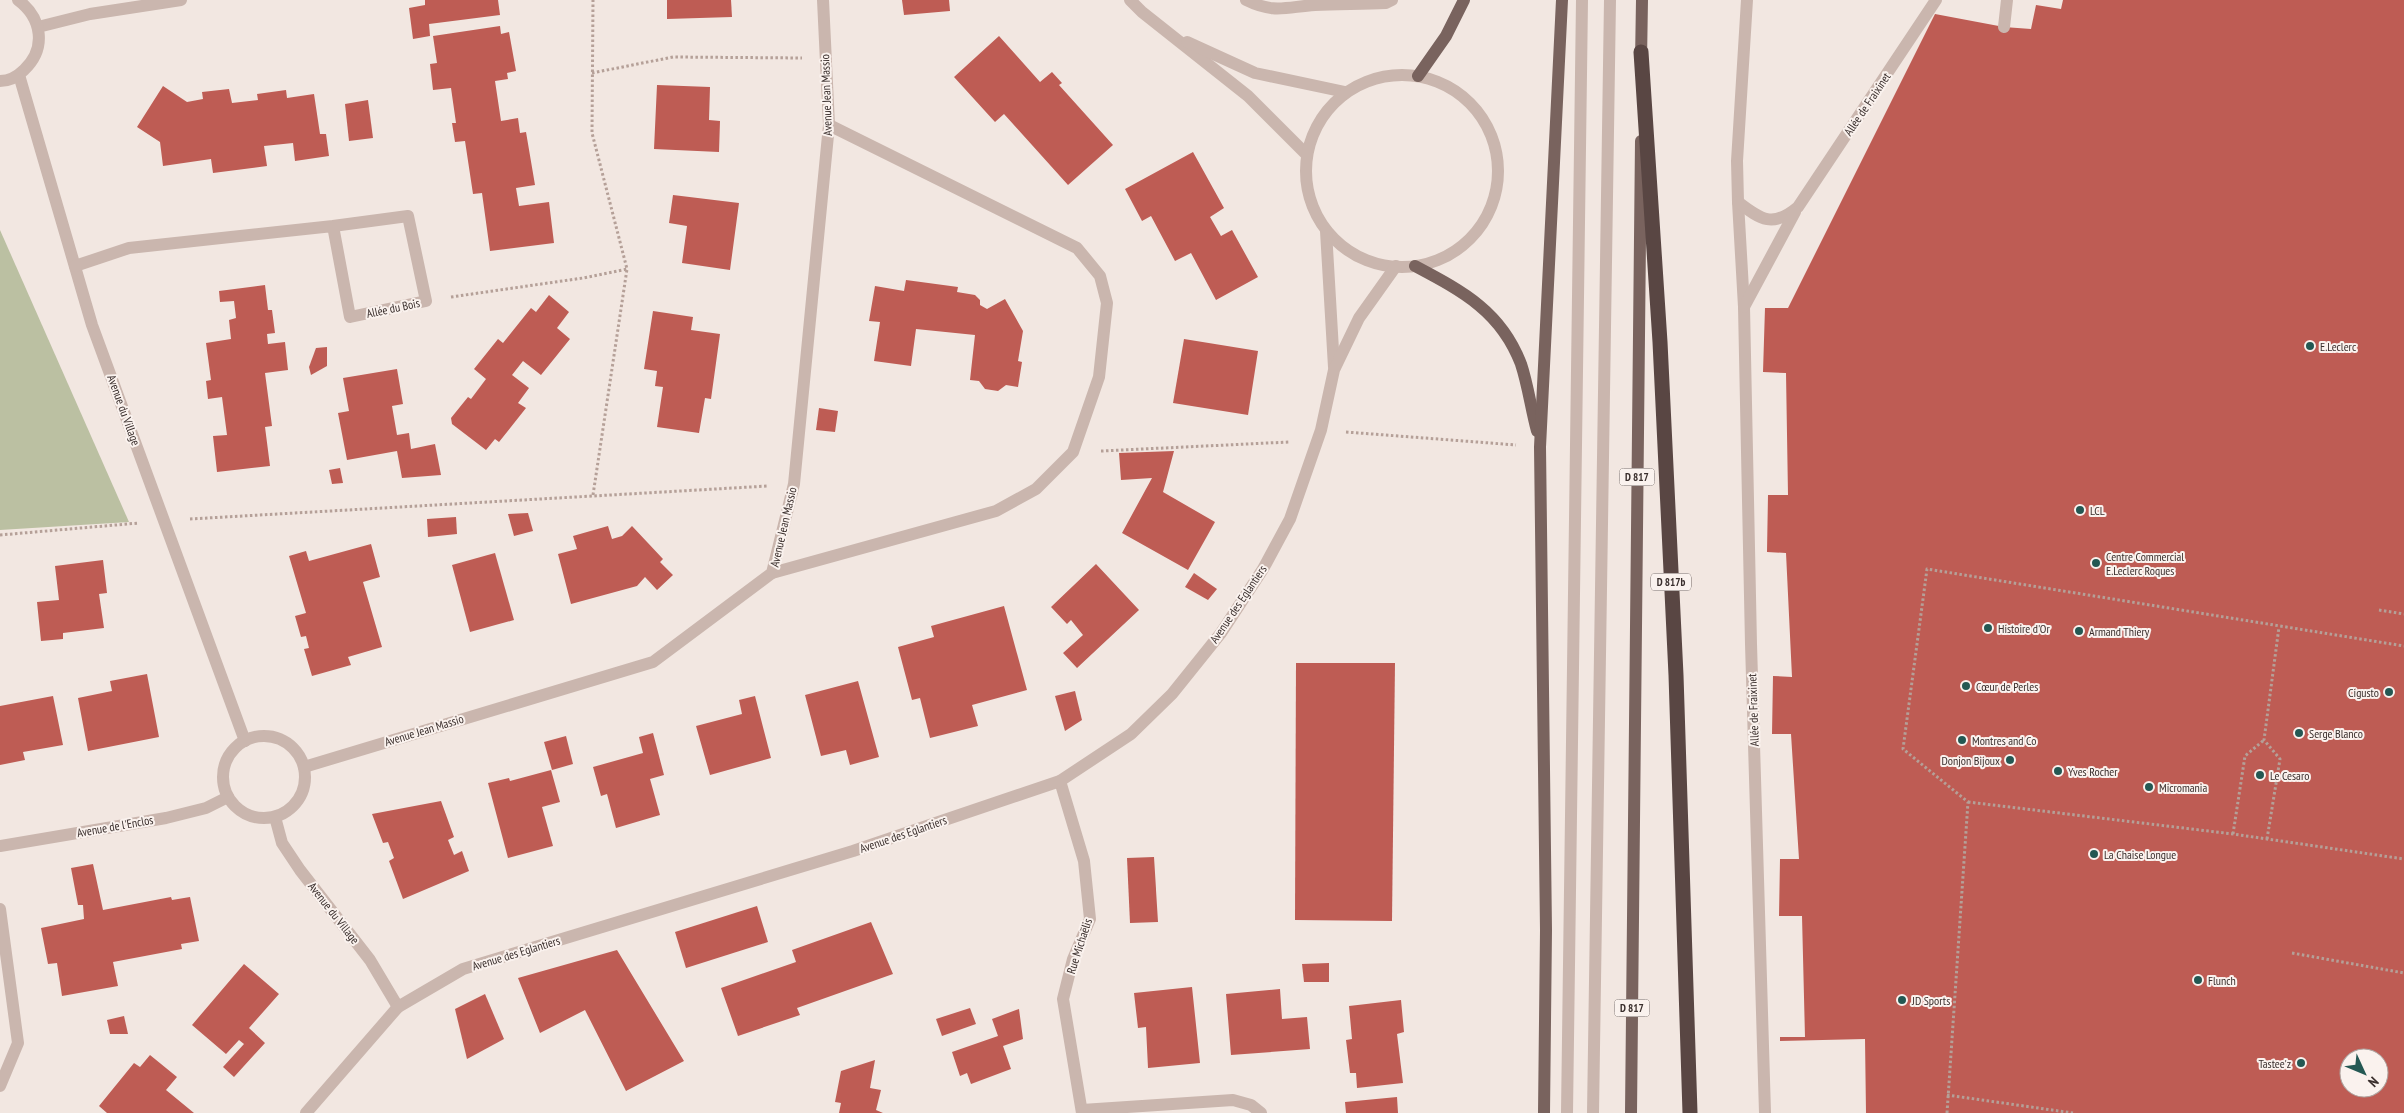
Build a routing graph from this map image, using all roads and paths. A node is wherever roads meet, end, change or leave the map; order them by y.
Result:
1 (18, 0) edge
2 (181, 0) edge
3 (593, 0) edge
4 (823, 0) edge
5 (1130, 0) edge
6 (1246, 0) edge
7 (1392, 0) edge
8 (1464, 0) edge
9 (1562, 0) edge
10 (1582, 0) edge
11 (1610, 0) edge
12 (1642, 0) edge
13 (1747, 0) edge
14 (1936, 0) edge
15 (2007, 0) edge
16 (1309, 3) edge
17 (38, 27) junction
18 (2004, 27) dead end
19 (1169, 34) junction
20 (1642, 52) junction
21 (825, 58) junction
22 (592, 73) junction
23 (20, 74) junction
24 (1418, 76) junction
25 (0, 81) edge
26 (1345, 92) junction
27 (829, 125) junction
28 (1307, 155) junction
29 (1738, 202) junction
30 (1798, 207) junction
31 (334, 226) junction
32 (1326, 231) junction
33 (75, 266) junction
34 (1396, 266) junction
35 (1415, 266) junction
36 (628, 269) junction
37 (426, 301) junction
38 (1744, 306) junction
39 (1334, 370) junction
40 (1540, 447) junction
41 (794, 484) junction
42 (592, 495) junction
43 (166, 521) junction
44 (0, 535) edge
45 (772, 573) junction
46 (2379, 610) dead end
47 (2404, 614) edge
48 (2279, 627) junction
49 (2404, 646) edge
50 (245, 740) junction
51 (2264, 740) junction
52 (304, 767) junction
53 (1060, 781) junction
54 (228, 798) junction
55 (1968, 802) junction
56 (275, 817) junction
57 (2234, 834) junction
58 (2267, 839) junction
59 (0, 846) edge
60 (2404, 859) edge
61 (0, 909) edge
62 (2292, 953) dead end
63 (2404, 973) edge
64 (398, 1007) junction
65 (0, 1086) edge
66 (1947, 1095) junction
67 (1082, 1111) edge
68 (306, 1113) edge
69 (1261, 1113) edge
70 (1544, 1113) edge
71 (1567, 1113) edge
72 (1593, 1113) edge
73 (1630, 1113) edge
74 (1690, 1113) edge
75 (1765, 1113) edge
76 (1947, 1113) edge
77 (2073, 1113) edge

1 - 17 street
2 - 17 street
3 - 22 path
4 - 21 street, Avenue Jean Massio
5 - 19 street
6 - 16 street
7 - 16 street
8 - 24 main road
9 - 40 main road
10 - 71 street
11 - 72 street
12 - 20 main road, D 817
13 - 29 street, Allée de Fraixinet
14 - 30 street, Allée de Fraixinet
15 - 18 street
17 - 23 street
19 - 26 street
19 - 28 street
20 - 73 main road, D 817
20 - 74 highway, D 817b
21 - 22 path
21 - 27 street, Avenue Jean Massio
22 - 36 path
23 - 25 street
23 - 33 street, Avenue du Village
24 - 26 street
24 - 35 street
26 - 28 street
27 - 41 street, Avenue Jean Massio
27 - 45 street
28 - 32 street
29 - 30 street, Allée de Fraixinet
29 - 38 street, Allée de Fraixinet
30 - 38 street, Allée de Fraixinet
31 - 33 street, Allée du Bois
31 - 37 street, Allée du Bois
31 - 37 street, Allée du Bois
32 - 34 street
32 - 39 street, Avenue des Eglantiers
33 - 43 street, Avenue du Village
34 - 35 street
34 - 39 street, Avenue des Eglantiers
35 - 40 main road
36 - 37 path
36 - 42 path
38 - 75 street, Allée de Fraixinet
39 - 53 street, Avenue des Eglantiers
40 - 70 main road
41 - 42 path
41 - 45 street, Avenue Jean Massio
42 - 43 path
43 - 44 path
43 - 50 street, Avenue du Village
45 - 52 street, Avenue Jean Massio
46 - 47 path
48 - 49 path
48 - 51 path
48 - 55 path
50 - 52 street
50 - 54 street
51 - 57 path
51 - 58 path
52 - 56 street
53 - 64 street, Avenue des Eglantiers
53 - 67 street, Rue Michaëlis
54 - 56 street
54 - 59 street, Avenue de l'Enclos
55 - 57 path
55 - 66 path
56 - 64 street, Avenue du Village
57 - 58 path
58 - 60 path
61 - 65 street
62 - 63 path
64 - 68 street, Avenue des Eglantiers
66 - 76 path
66 - 77 path
67 - 69 street

